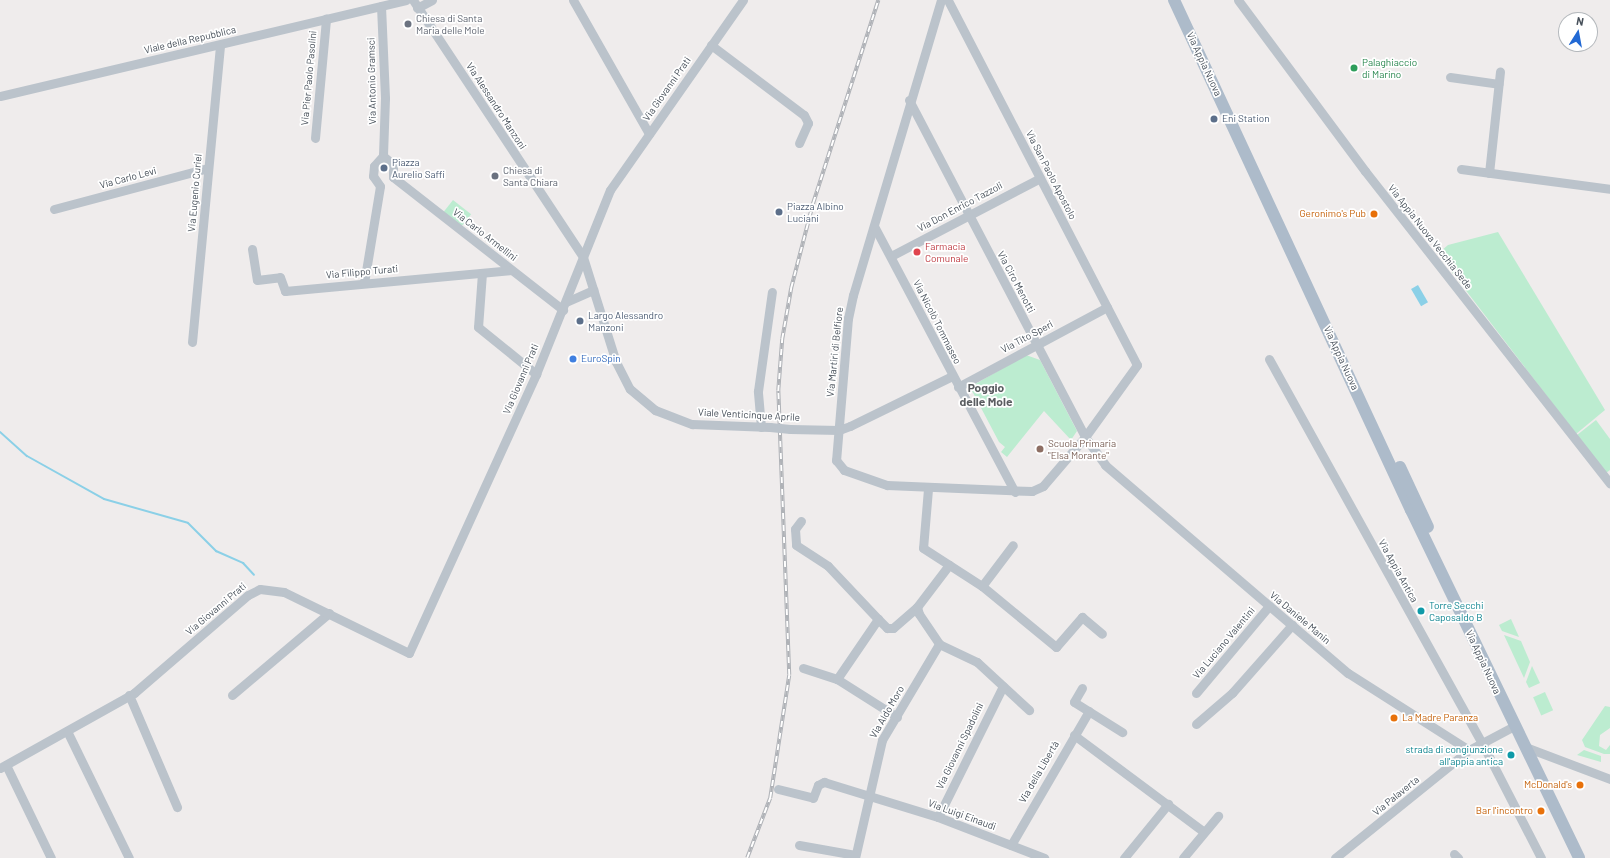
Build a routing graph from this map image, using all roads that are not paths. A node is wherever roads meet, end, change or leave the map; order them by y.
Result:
1 (406, 0) edge
2 (432, 0) edge
3 (573, 0) edge
4 (743, 0) edge
5 (940, 0) edge
6 (948, 0) edge
7 (1174, 0) edge
8 (1183, 0) edge
9 (1238, 0) edge
10 (386, 4) edge
11 (415, 4) edge
12 (326, 19) junction
13 (220, 45) junction
14 (711, 45) junction
15 (1500, 72) dead end
16 (1450, 77) dead end
17 (1499, 84) junction
18 (0, 96) edge
19 (909, 100) junction
20 (649, 134) junction
21 (315, 138) dead end
22 (799, 143) dead end
23 (384, 156) junction
24 (208, 168) junction
25 (1461, 169) dead end
26 (1489, 173) junction
27 (1040, 178) junction
28 (1610, 189) edge
29 (54, 209) dead end
30 (969, 215) junction
31 (874, 226) junction
32 (252, 249) dead end
33 (891, 256) junction
34 (583, 257) junction
35 (511, 270) junction
36 (482, 273) junction
37 (364, 282) junction
38 (593, 290) junction
39 (772, 292) dead end
40 (564, 306) junction
41 (1107, 307) junction
42 (192, 342) dead end
43 (1037, 345) junction
44 (1269, 359) dead end
45 (1136, 360) joint
46 (536, 374) junction
47 (952, 376) junction
48 (958, 387) junction
49 (765, 427) junction
50 (839, 430) junction
51 (1085, 437) junction
52 (1610, 484) edge
53 (1129, 486) joint
54 (928, 489) junction
55 (1016, 492) junction
56 (801, 521) dead end
57 (1013, 545) dead end
58 (949, 565) junction
59 (982, 586) junction
60 (1269, 606) junction
61 (918, 607) junction
62 (329, 613) junction
63 (878, 619) junction
64 (1292, 625) junction
65 (1102, 634) dead end
66 (939, 644) junction
67 (803, 668) dead end
68 (837, 679) junction
69 (1003, 686) junction
70 (1082, 688) dead end
71 (1196, 693) dead end
72 (129, 695) junction
73 (232, 695) dead end
74 (1030, 710) dead end
75 (1089, 711) junction
76 (897, 717) junction
77 (1514, 719) junction
78 (1196, 724) dead end
79 (67, 731) junction
80 (1122, 732) dead end
81 (1074, 735) junction
82 (1482, 743) junction
83 (1528, 748) junction
84 (1470, 750) junction
85 (3, 767) edge
86 (1610, 779) edge
87 (778, 789) dead end
88 (871, 796) junction
89 (1168, 804) junction
90 (177, 807) dead end
91 (1555, 809) junction
92 (1218, 816) dead end
93 (938, 817) junction
94 (1204, 832) junction
95 (799, 845) dead end
96 (1011, 845) junction
97 (855, 856) edge
98 (51, 858) edge
99 (129, 858) edge
100 (1044, 858) edge
101 (1124, 858) edge
102 (1183, 858) edge
103 (1335, 858) edge
104 (1541, 858) edge
105 (1570, 858) edge
106 (1579, 858) edge

1 - 10 street, Viale della Repubblica
2 - 11 street
3 - 20 street
4 - 14 street, Via Giovanni Prati
5 - 19 street, Via Martiri di Belfiore
6 - 27 street, Via San Paolo Apostolo
7 - 77 main road, Via Appia Nuova
8 - 77 main road, Via Appia Nuova
9 - 52 street, Via Appia Nuova Vecchia Sede
10 - 12 street, Viale della Repubblica
10 - 23 street, Via Antonio Gramsci
11 - 34 street, Via Alessandro Manzoni
12 - 13 street, Viale della Repubblica
12 - 21 street, Via Pier Paolo Pasolini
13 - 18 street, Viale della Repubblica
13 - 24 street, Via Eugenio Curiel
14 - 20 street, Via Giovanni Prati
14 - 22 street
15 - 17 street
16 - 17 street
17 - 26 street
19 - 30 street, Via Ciro Menotti
19 - 31 street, Via Martiri di Belfiore
20 - 34 street, Via Giovanni Prati
23 - 35 street, Via Carlo Armellini
23 - 37 street
24 - 29 street, Via Carlo Levi
24 - 42 street, Via Eugenio Curiel
25 - 26 street
26 - 28 street
27 - 30 street, Via Don Enrico Tazzoli
27 - 41 street, Via San Paolo Apostolo
30 - 33 street, Via Don Enrico Tazzoli
30 - 43 street, Via Ciro Menotti
31 - 33 street, Via Nicolò Tommaseo
31 - 50 street, Via Martiri di Belfiore
32 - 37 street, Via Filippo Turati
33 - 47 street, Via Nicolò Tommaseo
34 - 38 street
34 - 40 street, Via Giovanni Prati
35 - 36 street, Via Filippo Turati
35 - 40 street, Via Carlo Armellini
36 - 37 street, Via Filippo Turati
36 - 46 street
38 - 40 street
38 - 49 street, Viale Venticinque Aprile
39 - 49 street
40 - 46 street, Via Giovanni Prati
41 - 43 street, Via Tito Speri
41 - 45 street, Via San Paolo Apostolo
43 - 48 street, Via Tito Speri
43 - 51 street, Via Ciro Menotti
44 - 82 street, Via Appia Antica
45 - 51 street, Via Martiri di Belfiore
46 - 62 street, Via Giovanni Prati
47 - 48 street, Via Nicolò Tommaseo
47 - 50 street
48 - 55 street, Via Nicolò Tommaseo
49 - 50 street, Viale Venticinque Aprile, bridge
50 - 54 street, Via Martiri di Belfiore
51 - 53 street, Via Ciro Menotti
51 - 55 street, Via Martiri di Belfiore
53 - 60 street, Via Daniele Manin
54 - 55 street, Via Martiri di Belfiore
54 - 58 street
56 - 63 street
57 - 59 street
58 - 59 street
58 - 61 street
59 - 65 street
60 - 64 street, Via Daniele Manin
60 - 71 street, Via Luciano Valentini
61 - 63 street
61 - 66 street
62 - 72 street, Via Giovanni Prati
62 - 73 street
63 - 68 street
64 - 78 street
64 - 84 street, Via Daniele Manin
66 - 69 street
66 - 76 street, Via Aldo Moro
67 - 68 street
68 - 76 street
69 - 74 street
69 - 93 street, Via Giovanni Spadolini
70 - 75 street
72 - 79 street, Via Giovanni Prati
72 - 90 street
75 - 80 street
75 - 81 street, Via della Libertà
76 - 88 street, Via Aldo Moro
77 - 82 street, Via Palaverta
77 - 83 main road, Via Appia Nuova
79 - 85 street, Via Giovanni Prati
79 - 99 street
81 - 89 street
81 - 96 street, Via della Libertà
82 - 84 street, Via Palaverta
82 - 104 street, Via Appia Antica
83 - 86 street
83 - 91 main road, Via Appia Nuova
84 - 103 street, Via Palaverta
85 - 98 street, Via Giovanni Prati
87 - 88 street
88 - 93 street, Via Luigi Einaudi
88 - 97 street, Via Aldo Moro
89 - 94 street
89 - 101 street
91 - 105 main road
91 - 106 main road, Via Appia Nuova
92 - 94 street
93 - 96 street, Via Luigi Einaudi
94 - 102 street
95 - 97 street, Via Aldo Moro
96 - 100 street, Via Luigi Einaudi

